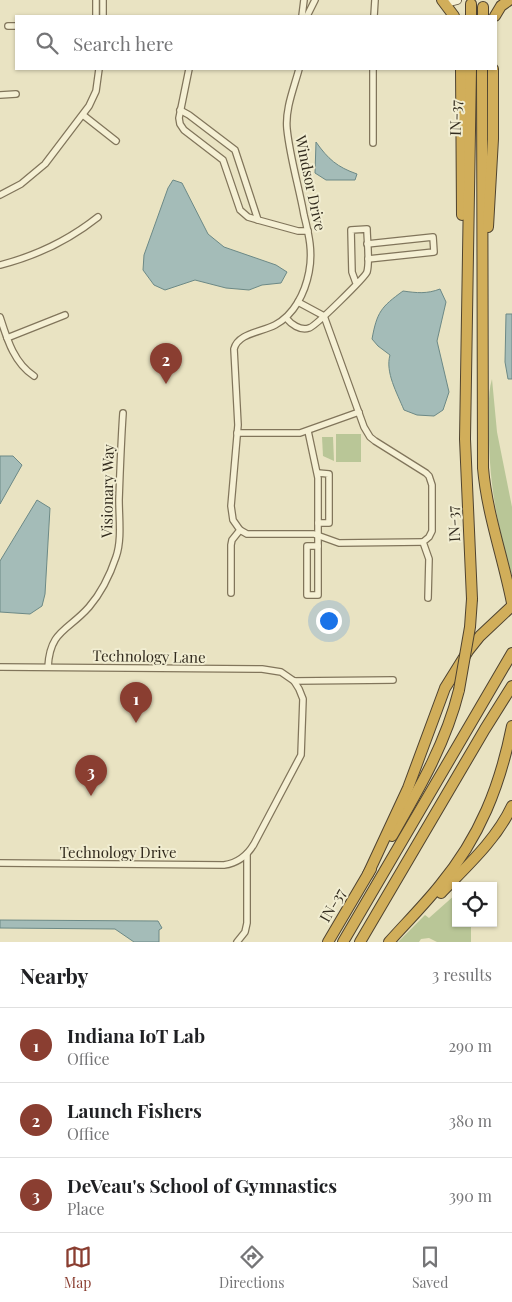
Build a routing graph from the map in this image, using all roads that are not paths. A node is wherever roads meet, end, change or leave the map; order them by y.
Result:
1 (96, 0) edge
2 (103, 0) edge
3 (304, 0) edge
4 (315, 0) edge
5 (375, 0) edge
6 (442, 0) edge
7 (457, 0) edge
8 (506, 0) edge
9 (471, 4) dead end
10 (96, 15) edge
11 (103, 15) edge
12 (302, 15) edge
13 (308, 15) edge
14 (374, 15) edge
15 (453, 15) edge
16 (471, 15) edge
17 (496, 15) edge
18 (8, 26) dead end
19 (15, 26) edge
20 (99, 70) edge
21 (189, 70) edge
22 (297, 70) edge
23 (373, 70) edge
24 (460, 70) edge
25 (471, 70) edge
26 (482, 70) edge
27 (493, 70) edge
28 (16, 94) dead end
29 (0, 95) edge
30 (180, 110) junction
31 (83, 116) junction
32 (116, 141) dead end
33 (372, 143) dead end
34 (0, 195) edge
35 (98, 217) dead end
36 (258, 220) junction
37 (308, 230) junction
38 (367, 244) junction
39 (368, 258) junction
40 (0, 264) edge
41 (356, 283) junction
42 (298, 302) junction
43 (483, 308) junction
44 (64, 314) dead end
45 (324, 316) junction
46 (0, 317) edge
47 (286, 318) junction
48 (466, 334) junction
49 (7, 338) junction
50 (34, 376) dead end
51 (359, 412) junction
52 (123, 413) dead end
53 (308, 431) junction
54 (237, 433) junction
55 (318, 474) junction
56 (318, 523) junction
57 (240, 530) junction
58 (318, 535) junction
59 (424, 542) junction
60 (318, 546) junction
61 (231, 593) dead end
62 (428, 598) dead end
63 (512, 604) edge
64 (512, 653) edge
65 (0, 667) edge
66 (48, 667) junction
67 (393, 680) dead end
68 (294, 681) junction
69 (512, 686) edge
70 (512, 726) edge
71 (512, 806) edge
72 (248, 854) junction
73 (0, 863) edge
74 (368, 874) junction
75 (237, 942) edge
76 (328, 942) edge
77 (342, 942) edge
78 (360, 942) edge
79 (389, 942) edge

1 - 10 street
2 - 11 street
3 - 12 street
4 - 13 street
5 - 14 street
6 - 7 main road
6 - 15 highway
8 - 17 highway
9 - 16 highway
18 - 19 street
20 - 31 street
21 - 30 street
22 - 37 street, Windsor Drive
23 - 33 street
24 - 48 highway
25 - 48 highway, IN-37
26 - 43 highway, IN-37
27 - 43 highway
28 - 29 street
30 - 36 street
30 - 36 street
31 - 32 street
31 - 34 street
35 - 40 street
36 - 37 street
37 - 42 street, Windsor Drive
38 - 39 street
38 - 39 street
38 - 41 street
39 - 41 street
41 - 45 street
42 - 45 street
42 - 47 street, Windsor Drive
43 - 63 highway, IN-37
44 - 49 street
45 - 47 street
45 - 51 street
46 - 49 street
47 - 54 street
48 - 74 highway, IN-37, bridge
49 - 50 street
51 - 53 street
51 - 59 street
52 - 66 street, Visionary Way
53 - 54 street
53 - 55 street
54 - 57 street
55 - 56 street
55 - 56 street
56 - 58 street
57 - 58 street
57 - 61 street
58 - 59 street
58 - 60 street
59 - 62 street
60 - 60 street
63 - 74 highway
64 - 77 highway
65 - 66 street, Technology Lane
66 - 68 street, Technology Lane
67 - 68 street, Technology Lane
68 - 72 street
69 - 78 highway
70 - 79 highway
71 - 79 highway
72 - 73 street, Technology Drive
72 - 75 street
74 - 76 highway, IN-37

